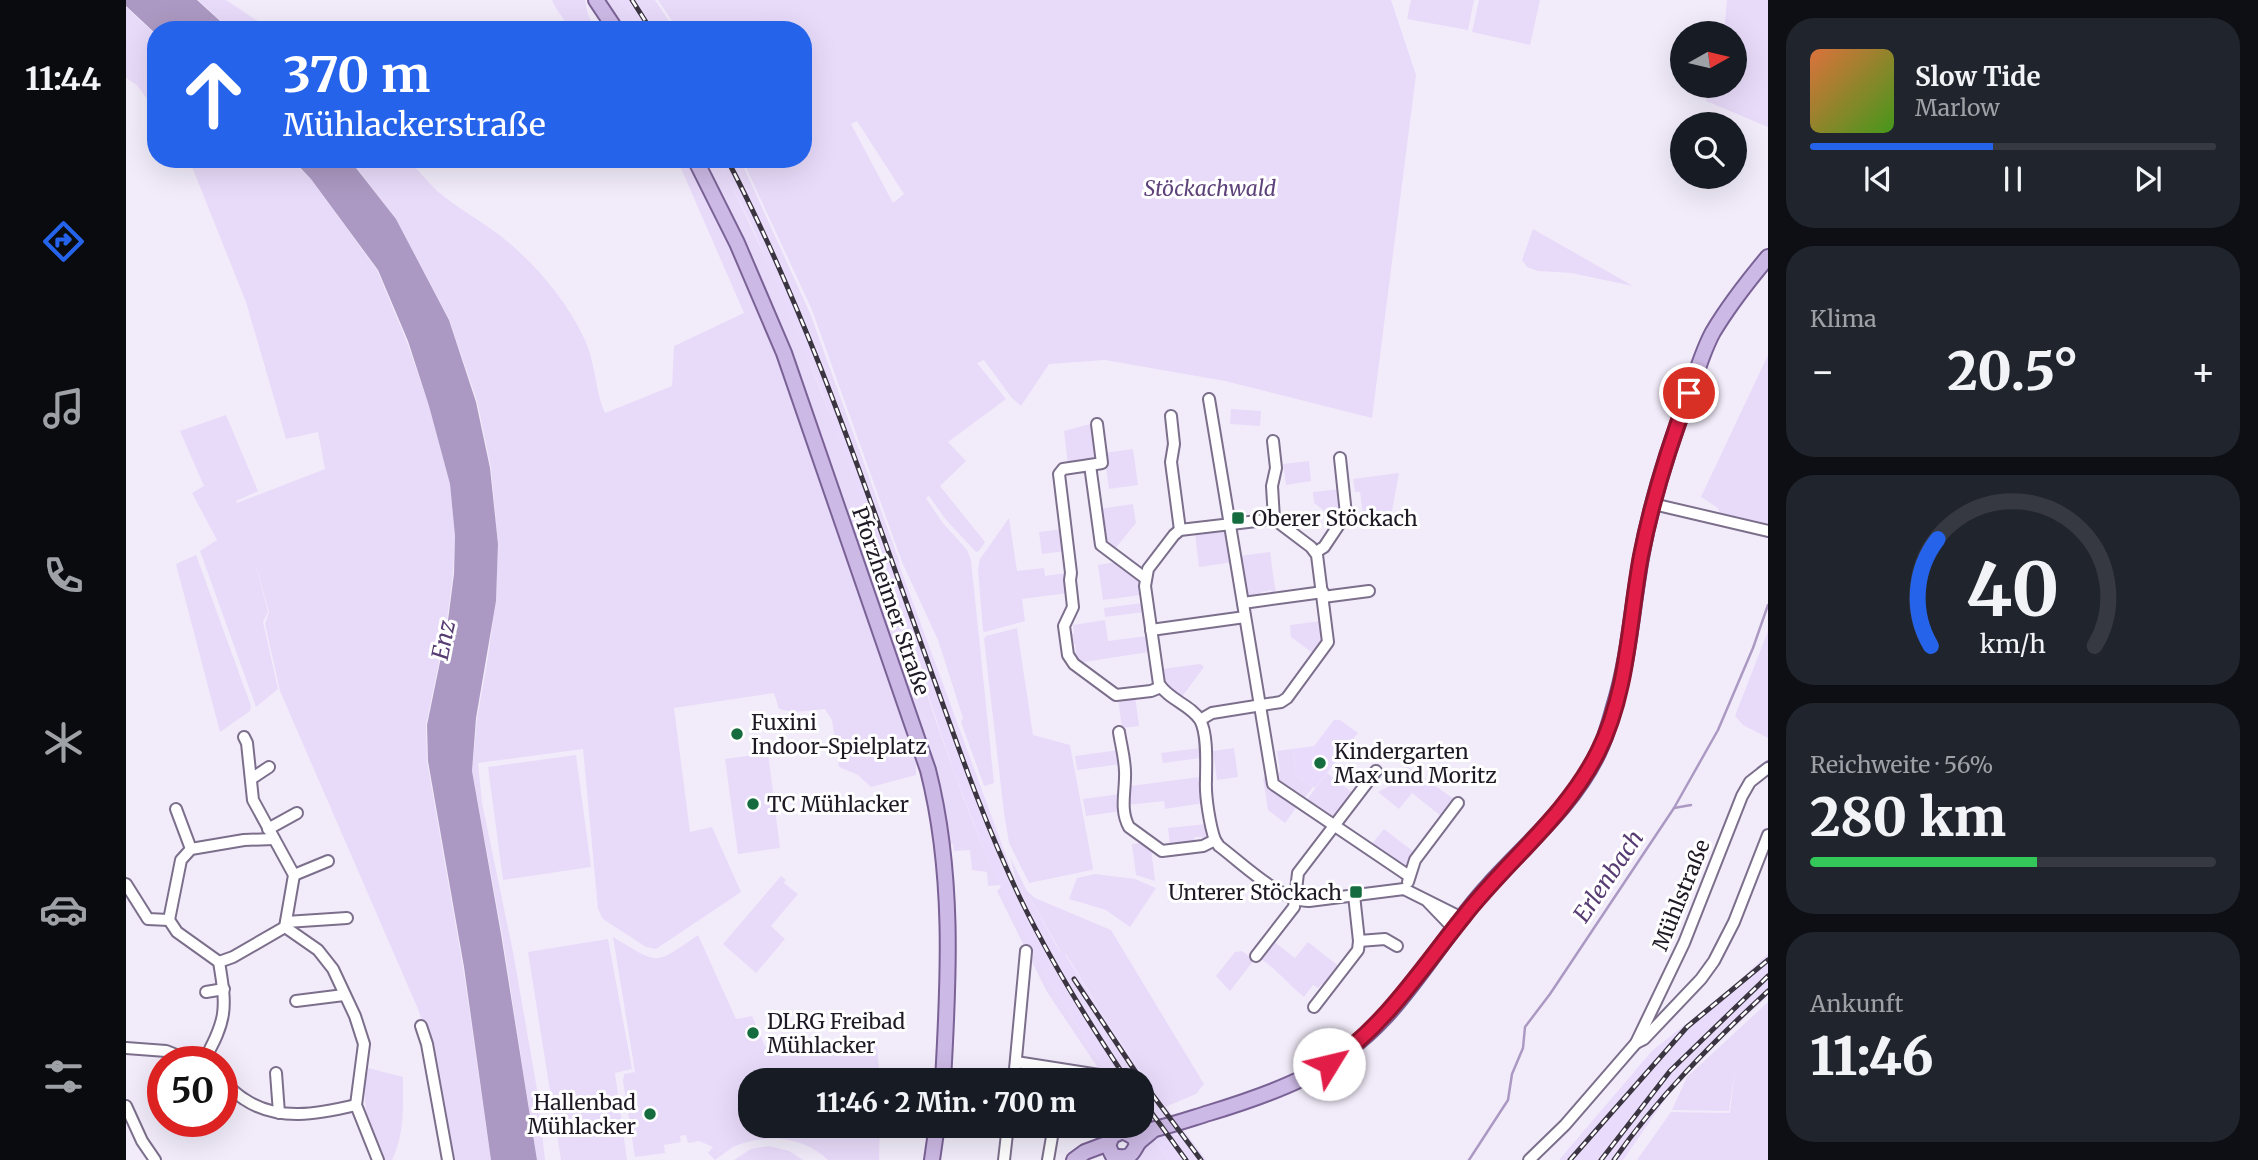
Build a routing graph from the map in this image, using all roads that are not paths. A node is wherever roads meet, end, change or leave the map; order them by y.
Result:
1 (596, 0) edge
2 (610, 21) edge
3 (700, 168) edge
4 (1768, 257) edge
5 (1209, 399) dead end
6 (1171, 416) dead end
7 (1097, 424) dead end
8 (1272, 441) dead end
9 (1340, 458) dead end
10 (1090, 465) junction
11 (1653, 504) junction
12 (1274, 519) junction
13 (1230, 523) junction
14 (1180, 530) junction
15 (1768, 531) edge
16 (1316, 552) junction
17 (1145, 578) junction
18 (1369, 591) dead end
19 (1323, 595) junction
20 (1243, 603) junction
21 (1245, 617) junction
22 (1151, 630) junction
23 (1161, 687) junction
24 (1260, 706) junction
25 (1200, 720) junction
26 (1119, 732) dead end
27 (244, 737) dead end
28 (269, 767) dead end
29 (1768, 768) edge
30 (1376, 771) dead end
31 (251, 779) junction
32 (1458, 803) dead end
33 (176, 809) dead end
34 (297, 813) dead end
35 (1333, 825) junction
36 (271, 834) junction
37 (1768, 835) edge
38 (1215, 840) junction
39 (191, 849) junction
40 (328, 861) dead end
41 (294, 875) junction
42 (1409, 876) junction
43 (126, 884) edge
44 (1408, 890) junction
45 (1353, 895) junction
46 (1296, 900) junction
47 (347, 918) dead end
48 (169, 920) junction
49 (1458, 923) junction
50 (285, 924) junction
51 (1359, 941) junction
52 (1397, 946) dead end
53 (1026, 951) dead end
54 (1256, 956) dead end
55 (219, 962) junction
56 (223, 989) junction
57 (206, 992) dead end
58 (344, 995) junction
59 (296, 1001) dead end
60 (1314, 1007) dead end
61 (421, 1026) dead end
62 (1636, 1043) junction
63 (211, 1046) edge
64 (126, 1048) edge
65 (147, 1050) edge
66 (1016, 1062) junction
67 (943, 1068) edge
68 (1015, 1068) edge
69 (1039, 1068) edge
70 (276, 1073) dead end
71 (238, 1095) edge
72 (356, 1105) junction
73 (127, 1112) edge
74 (279, 1113) junction
75 (935, 1138) edge
76 (1007, 1138) edge
77 (1052, 1138) edge
78 (1124, 1151) edge
79 (155, 1160) edge
80 (378, 1160) edge
81 (448, 1160) edge
82 (932, 1160) edge
83 (1004, 1160) edge
84 (1048, 1160) edge
85 (1074, 1160) edge
86 (1529, 1160) edge

1 - 2 main road
3 - 67 main road, Pforzheimer Straße
4 - 11 main road
5 - 13 street
6 - 14 street
7 - 10 street
8 - 12 street
9 - 16 street
10 - 17 street
10 - 23 street
11 - 15 street
11 - 49 main road
12 - 13 street
12 - 16 street
13 - 14 street
13 - 20 street
14 - 17 street
16 - 19 street
17 - 22 street
18 - 19 street
19 - 20 street
19 - 24 street
20 - 21 street
21 - 22 street
21 - 24 street
22 - 23 street
23 - 25 street
24 - 25 street
24 - 35 street
25 - 38 street
26 - 38 street
27 - 31 street
28 - 31 street
29 - 62 street, Mühlstraße
30 - 35 street
31 - 36 street
32 - 42 street
33 - 39 street
34 - 36 street
35 - 42 street
35 - 46 street
36 - 39 street
36 - 41 street
37 - 62 street
38 - 46 street
39 - 48 street
40 - 41 street
41 - 50 street
42 - 44 street
43 - 48 street
44 - 45 street
44 - 49 street
45 - 46 street
45 - 51 street
46 - 54 street
47 - 50 street
48 - 55 street
49 - 78 main road
50 - 55 street
50 - 58 street
51 - 52 street
51 - 60 street
53 - 66 street
55 - 56 street
56 - 57 street
56 - 63 street
58 - 59 street
58 - 72 street
61 - 81 street
62 - 86 street
64 - 65 street
66 - 68 street
66 - 69 street
70 - 74 street
71 - 74 street
72 - 74 street
72 - 80 street
73 - 79 street
75 - 82 main road
76 - 83 street
77 - 84 street
78 - 85 main road

